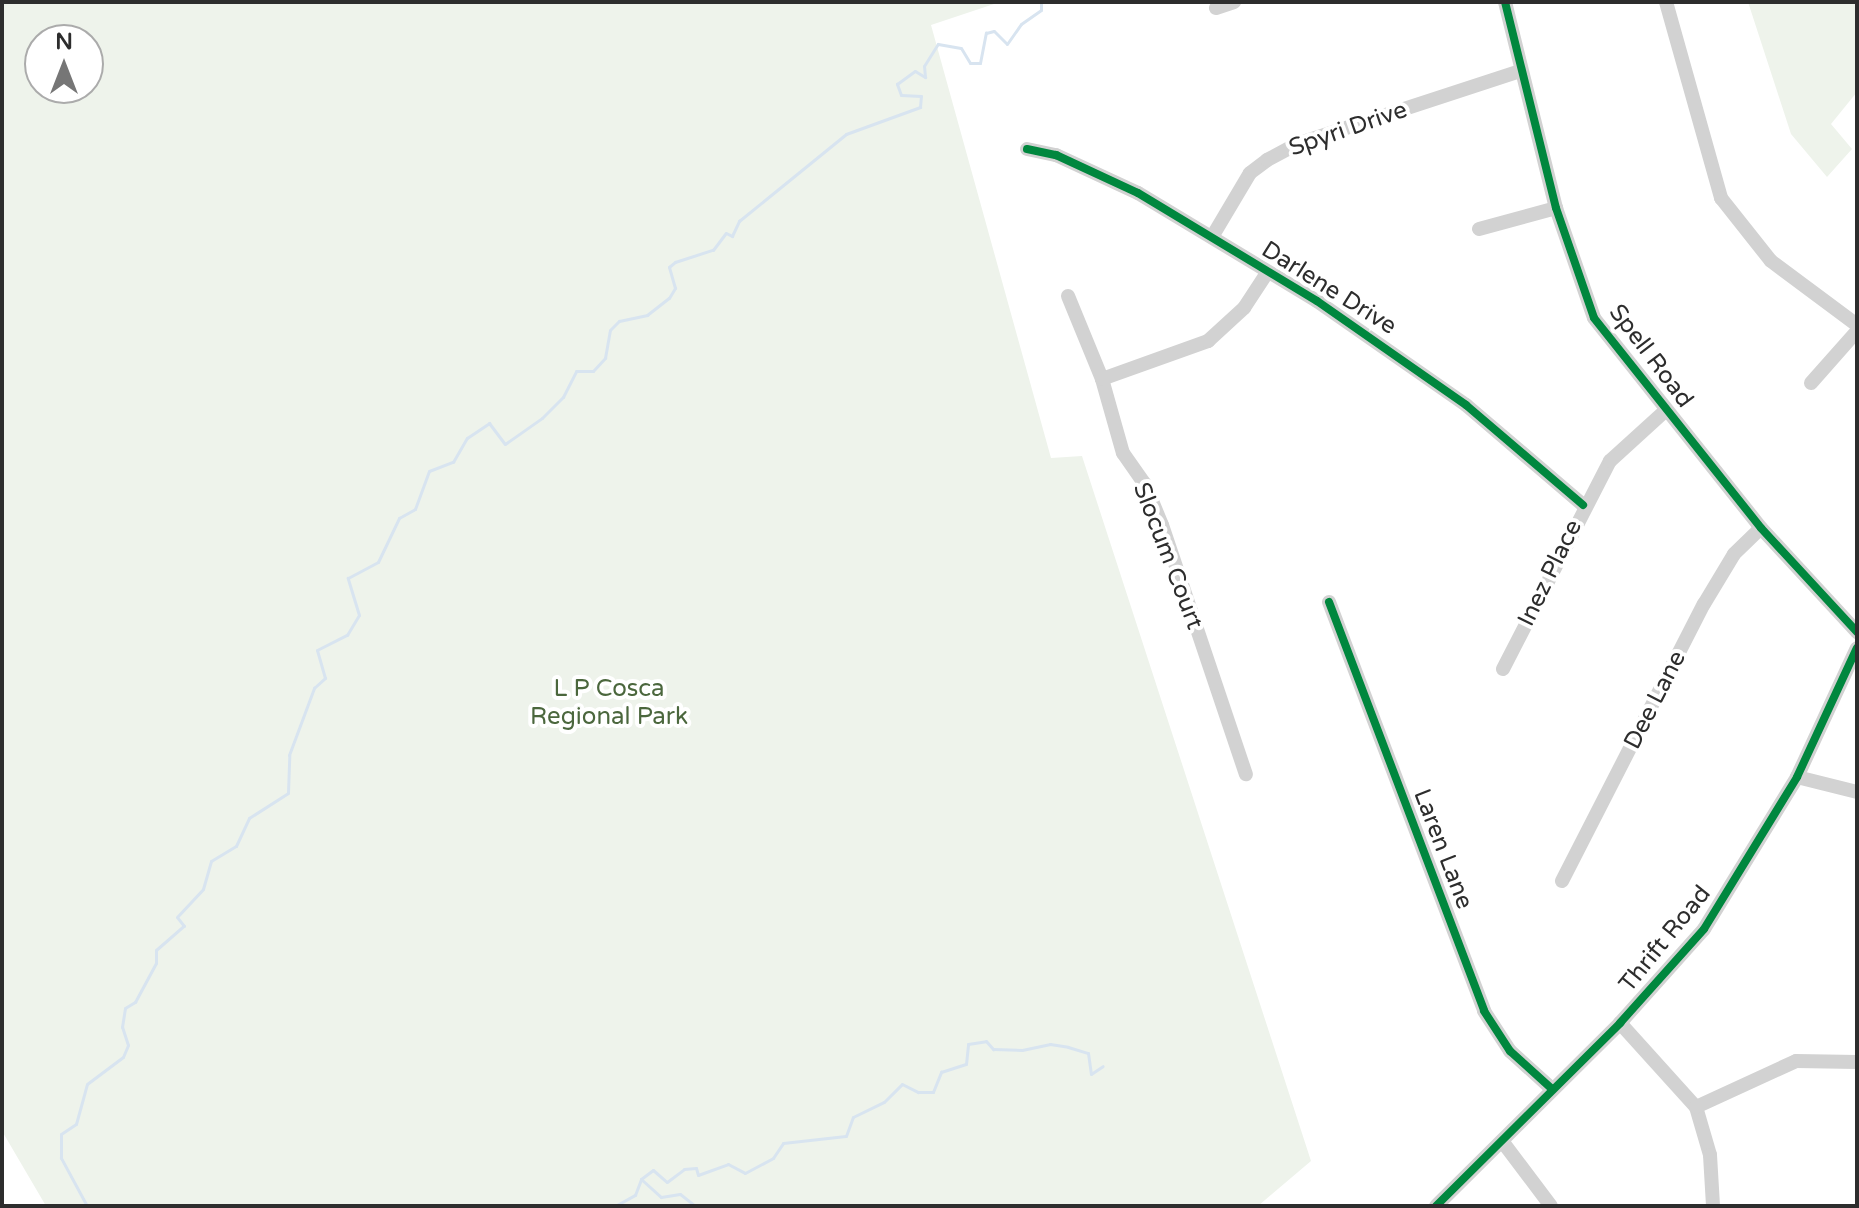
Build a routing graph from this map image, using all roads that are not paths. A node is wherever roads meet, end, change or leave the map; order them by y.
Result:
1 (1234, 2) edge
2 (1505, 2) edge
3 (1666, 2) edge
4 (1216, 8) dead end
5 (1521, 71) junction
6 (1027, 149) dead end
7 (1556, 208) junction
8 (1479, 229) dead end
9 (1212, 237) junction
10 (1267, 273) junction
11 (1068, 296) dead end
12 (1857, 328) edge
13 (1102, 379) junction
14 (1811, 383) dead end
15 (1666, 410) junction
16 (1583, 505) junction
17 (1761, 528) junction
18 (1329, 602) dead end
19 (1857, 632) edge
20 (1857, 648) edge
21 (1503, 669) dead end
22 (1246, 774) dead end
23 (1797, 777) junction
24 (1857, 792) edge
25 (1562, 881) dead end
26 (1620, 1023) junction
27 (1857, 1062) edge
28 (1552, 1089) junction
29 (1696, 1107) junction
30 (1502, 1141) junction
31 (1436, 1206) edge
32 (1551, 1206) edge
33 (1713, 1206) edge

1 - 4 street
2 - 5 street, Spell Road
3 - 12 street
5 - 7 street, Spell Road
5 - 9 street, Spyri Drive
6 - 9 street, Darlene Drive
7 - 8 street
7 - 15 street, Spell Road
9 - 10 street, Darlene Drive
10 - 13 street
10 - 16 street, Darlene Drive
11 - 13 street, Slocum Court
12 - 14 street
13 - 22 street, Slocum Court
15 - 16 street, Inez Place
15 - 17 street, Spell Road
16 - 21 street, Inez Place
17 - 19 street, Spell Road
17 - 25 street, Dee Lane
18 - 28 street, Laren Lane
20 - 23 street, Thrift Road
23 - 24 street
23 - 26 street, Thrift Road
26 - 28 street, Thrift Road
26 - 29 street
27 - 29 street
28 - 30 street, Thrift Road
29 - 33 street
30 - 31 street, Thrift Road
30 - 32 street

